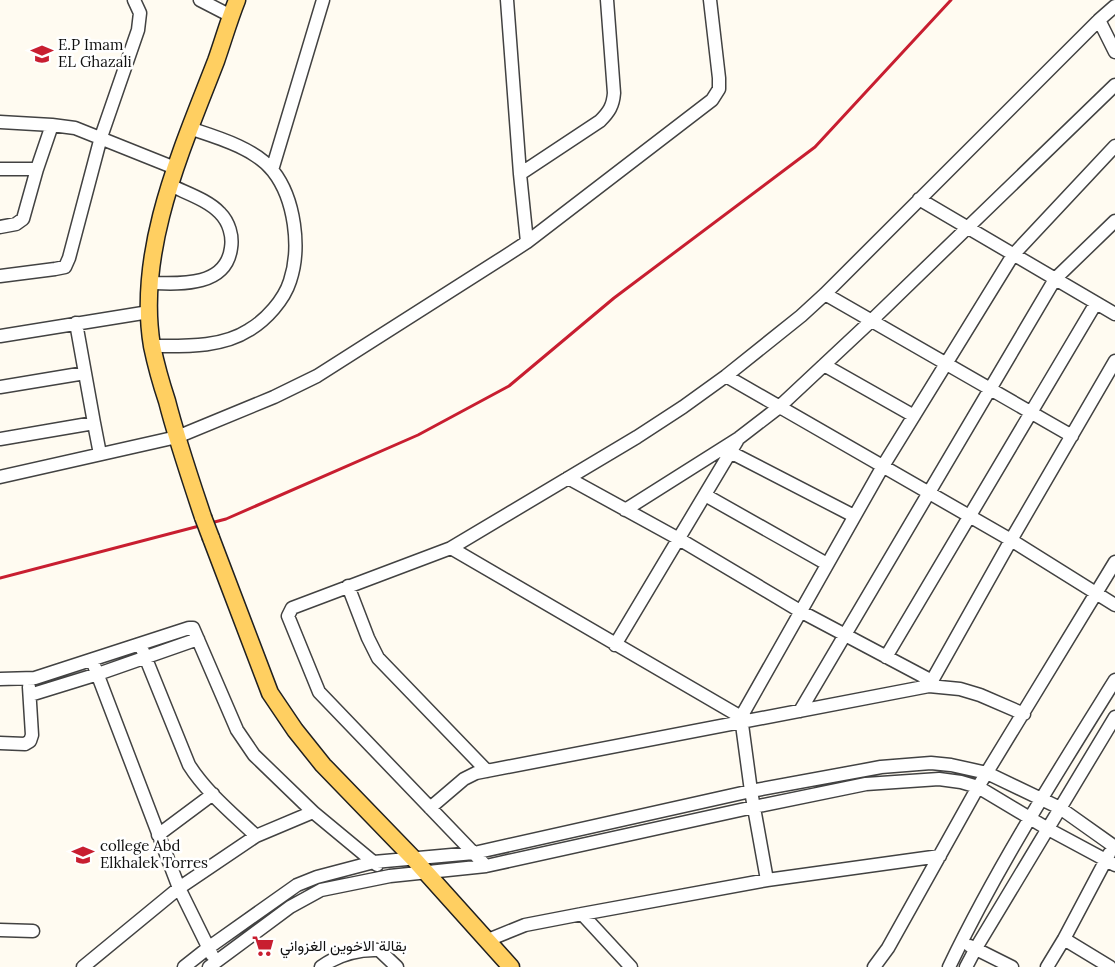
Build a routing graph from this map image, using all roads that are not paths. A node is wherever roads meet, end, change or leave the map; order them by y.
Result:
1 (134, 0) edge
2 (200, 0) edge
3 (237, 0) edge
4 (323, 0) edge
5 (507, 0) edge
6 (607, 0) edge
7 (710, 0) edge
8 (1115, 6) edge
9 (231, 16) junction
10 (1099, 20) junction
11 (1115, 52) edge
12 (1115, 85) edge
13 (0, 122) edge
14 (52, 125) junction
15 (189, 128) junction
16 (101, 137) junction
17 (1115, 146) edge
18 (175, 168) junction
19 (0, 169) edge
20 (37, 169) junction
21 (272, 170) junction
22 (520, 174) junction
23 (170, 185) junction
24 (919, 199) junction
25 (1115, 221) edge
26 (0, 227) edge
27 (967, 228) junction
28 (527, 242) junction
29 (1013, 255) junction
30 (0, 276) edge
31 (1055, 279) junction
32 (150, 283) junction
33 (825, 294) junction
34 (1096, 303) junction
35 (150, 312) junction
36 (1115, 314) edge
37 (871, 321) junction
38 (76, 323) junction
39 (0, 336) edge
40 (152, 346) junction
41 (1115, 361) edge
42 (824, 365) junction
43 (945, 365) junction
44 (85, 373) junction
45 (726, 376) junction
46 (0, 388) edge
47 (990, 390) junction
48 (778, 408) junction
49 (1032, 414) junction
50 (914, 416) junction
51 (94, 423) junction
52 (1072, 436) junction
53 (177, 437) junction
54 (739, 438) junction
55 (0, 439) edge
56 (730, 452) junction
57 (100, 454) junction
58 (883, 466) junction
59 (0, 477) edge
60 (568, 478) junction
61 (929, 492) junction
62 (705, 495) junction
63 (625, 510) junction
64 (854, 516) junction
65 (970, 516) junction
66 (679, 539) junction
67 (1011, 540) junction
68 (451, 548) junction
69 (1115, 562) edge
70 (827, 564) junction
71 (348, 586) junction
72 (1096, 594) junction
73 (1115, 605) edge
74 (800, 611) junction
75 (844, 634) junction
76 (198, 639) junction
77 (140, 644) junction
78 (616, 645) junction
79 (886, 657) junction
80 (146, 658) junction
81 (92, 660) junction
82 (98, 674) junction
83 (0, 679) edge
84 (28, 679) junction
85 (1115, 680) edge
86 (931, 683) junction
87 (30, 695) junction
88 (800, 711) junction
89 (1024, 714) junction
90 (1115, 718) edge
91 (742, 720) junction
92 (0, 743) edge
93 (486, 771) junction
94 (987, 773) junction
95 (978, 788) junction
96 (751, 791) junction
97 (212, 794) junction
98 (1042, 798) junction
99 (754, 807) junction
100 (430, 808) junction
101 (1060, 808) junction
102 (313, 812) junction
103 (1030, 818) junction
104 (1048, 828) junction
105 (158, 835) junction
106 (256, 836) junction
107 (1114, 845) edge
108 (474, 853) junction
109 (940, 856) junction
110 (413, 858) junction
111 (374, 862) junction
112 (1110, 862) edge
113 (486, 866) junction
114 (427, 873) junction
115 (390, 876) junction
116 (767, 880) junction
117 (179, 888) junction
118 (582, 914) junction
119 (0, 930) edge
120 (33, 931) dead end
121 (488, 940) junction
122 (1064, 940) junction
123 (962, 942) junction
124 (208, 948) junction
125 (976, 948) junction
126 (212, 964) edge
127 (190, 966) edge
128 (83, 967) edge
129 (321, 967) edge
130 (397, 967) edge
131 (511, 967) edge
132 (631, 967) edge
133 (874, 967) edge
134 (949, 967) edge
135 (966, 967) edge
136 (1012, 967) edge
137 (1046, 967) edge
138 (1110, 967) edge

1 - 16 street
2 - 9 street
3 - 9 main road
4 - 21 street
5 - 22 street
6 - 22 street
7 - 28 street
8 - 10 street
9 - 15 main road
10 - 11 street
10 - 24 street
12 - 27 street
13 - 14 street
14 - 16 street
14 - 20 street
15 - 18 main road
15 - 21 street
16 - 18 street
16 - 30 street
17 - 29 street
18 - 23 main road
19 - 20 street
20 - 26 street
21 - 40 street
22 - 28 street
23 - 32 main road
23 - 32 street
24 - 27 street
24 - 33 street
25 - 31 street
27 - 29 street
27 - 37 street
28 - 53 street
29 - 31 street
29 - 43 street
31 - 34 street
31 - 47 street
32 - 35 main road
33 - 37 street
33 - 45 street
34 - 36 street
34 - 49 street
35 - 38 street
35 - 40 main road
37 - 42 street
37 - 43 street
38 - 39 street
38 - 44 street
40 - 53 main road
41 - 52 street
42 - 48 street
42 - 50 street
43 - 47 street
43 - 50 street
44 - 46 street
44 - 51 street
45 - 48 street
45 - 60 street
47 - 49 street
47 - 61 street
48 - 54 street
48 - 58 street
49 - 52 street
49 - 65 street
50 - 58 street
51 - 55 street
51 - 57 street
52 - 67 street
53 - 57 street
53 - 110 main road, bridge
54 - 56 street
54 - 63 street
56 - 62 street
56 - 64 street
57 - 59 street
58 - 61 street
58 - 64 street
60 - 63 street
60 - 68 street
61 - 65 street
61 - 75 street
62 - 66 street
62 - 70 street
63 - 66 street
64 - 70 street
65 - 67 street
65 - 79 street
66 - 74 street
66 - 78 street
67 - 72 street
67 - 86 street
68 - 71 street
68 - 78 street
69 - 72 street
70 - 74 street
71 - 93 street
71 - 100 street
72 - 73 street
72 - 89 street
74 - 75 street
74 - 91 street
75 - 79 street
75 - 88 street
76 - 77 street
76 - 80 street
76 - 102 street
77 - 80 street
77 - 81 street
78 - 91 street
79 - 86 street
80 - 82 street
80 - 97 street
81 - 82 street
81 - 84 street
82 - 87 street
82 - 105 street
83 - 84 street
84 - 87 street
85 - 98 street
86 - 88 street
86 - 89 street
87 - 92 street
88 - 91 street
89 - 94 street
90 - 101 street
91 - 93 street
91 - 96 street
93 - 100 street
94 - 95 street
94 - 96 street
94 - 98 street
95 - 99 street
95 - 103 street
95 - 109 street
96 - 99 street
96 - 108 street
97 - 105 street
97 - 106 street
98 - 101 street
98 - 103 street
99 - 113 street
99 - 116 street
100 - 108 street
101 - 104 street
101 - 107 street
102 - 106 street
102 - 111 street
103 - 104 street
103 - 123 street
104 - 112 street
104 - 125 street
105 - 117 street
106 - 117 street
107 - 112 street
108 - 110 street
108 - 113 street
109 - 116 street
109 - 133 street
110 - 111 street
110 - 114 main road
111 - 115 street
111 - 124 street
112 - 122 street
113 - 114 street
114 - 115 street
114 - 121 main road
115 - 126 street
116 - 118 street
117 - 124 street
117 - 128 street
118 - 121 street
118 - 132 street
119 - 120 street
121 - 131 main road
122 - 137 street
122 - 138 street
123 - 125 street
123 - 134 street
124 - 126 street
124 - 127 street
125 - 135 street
125 - 136 street
129 - 130 street

